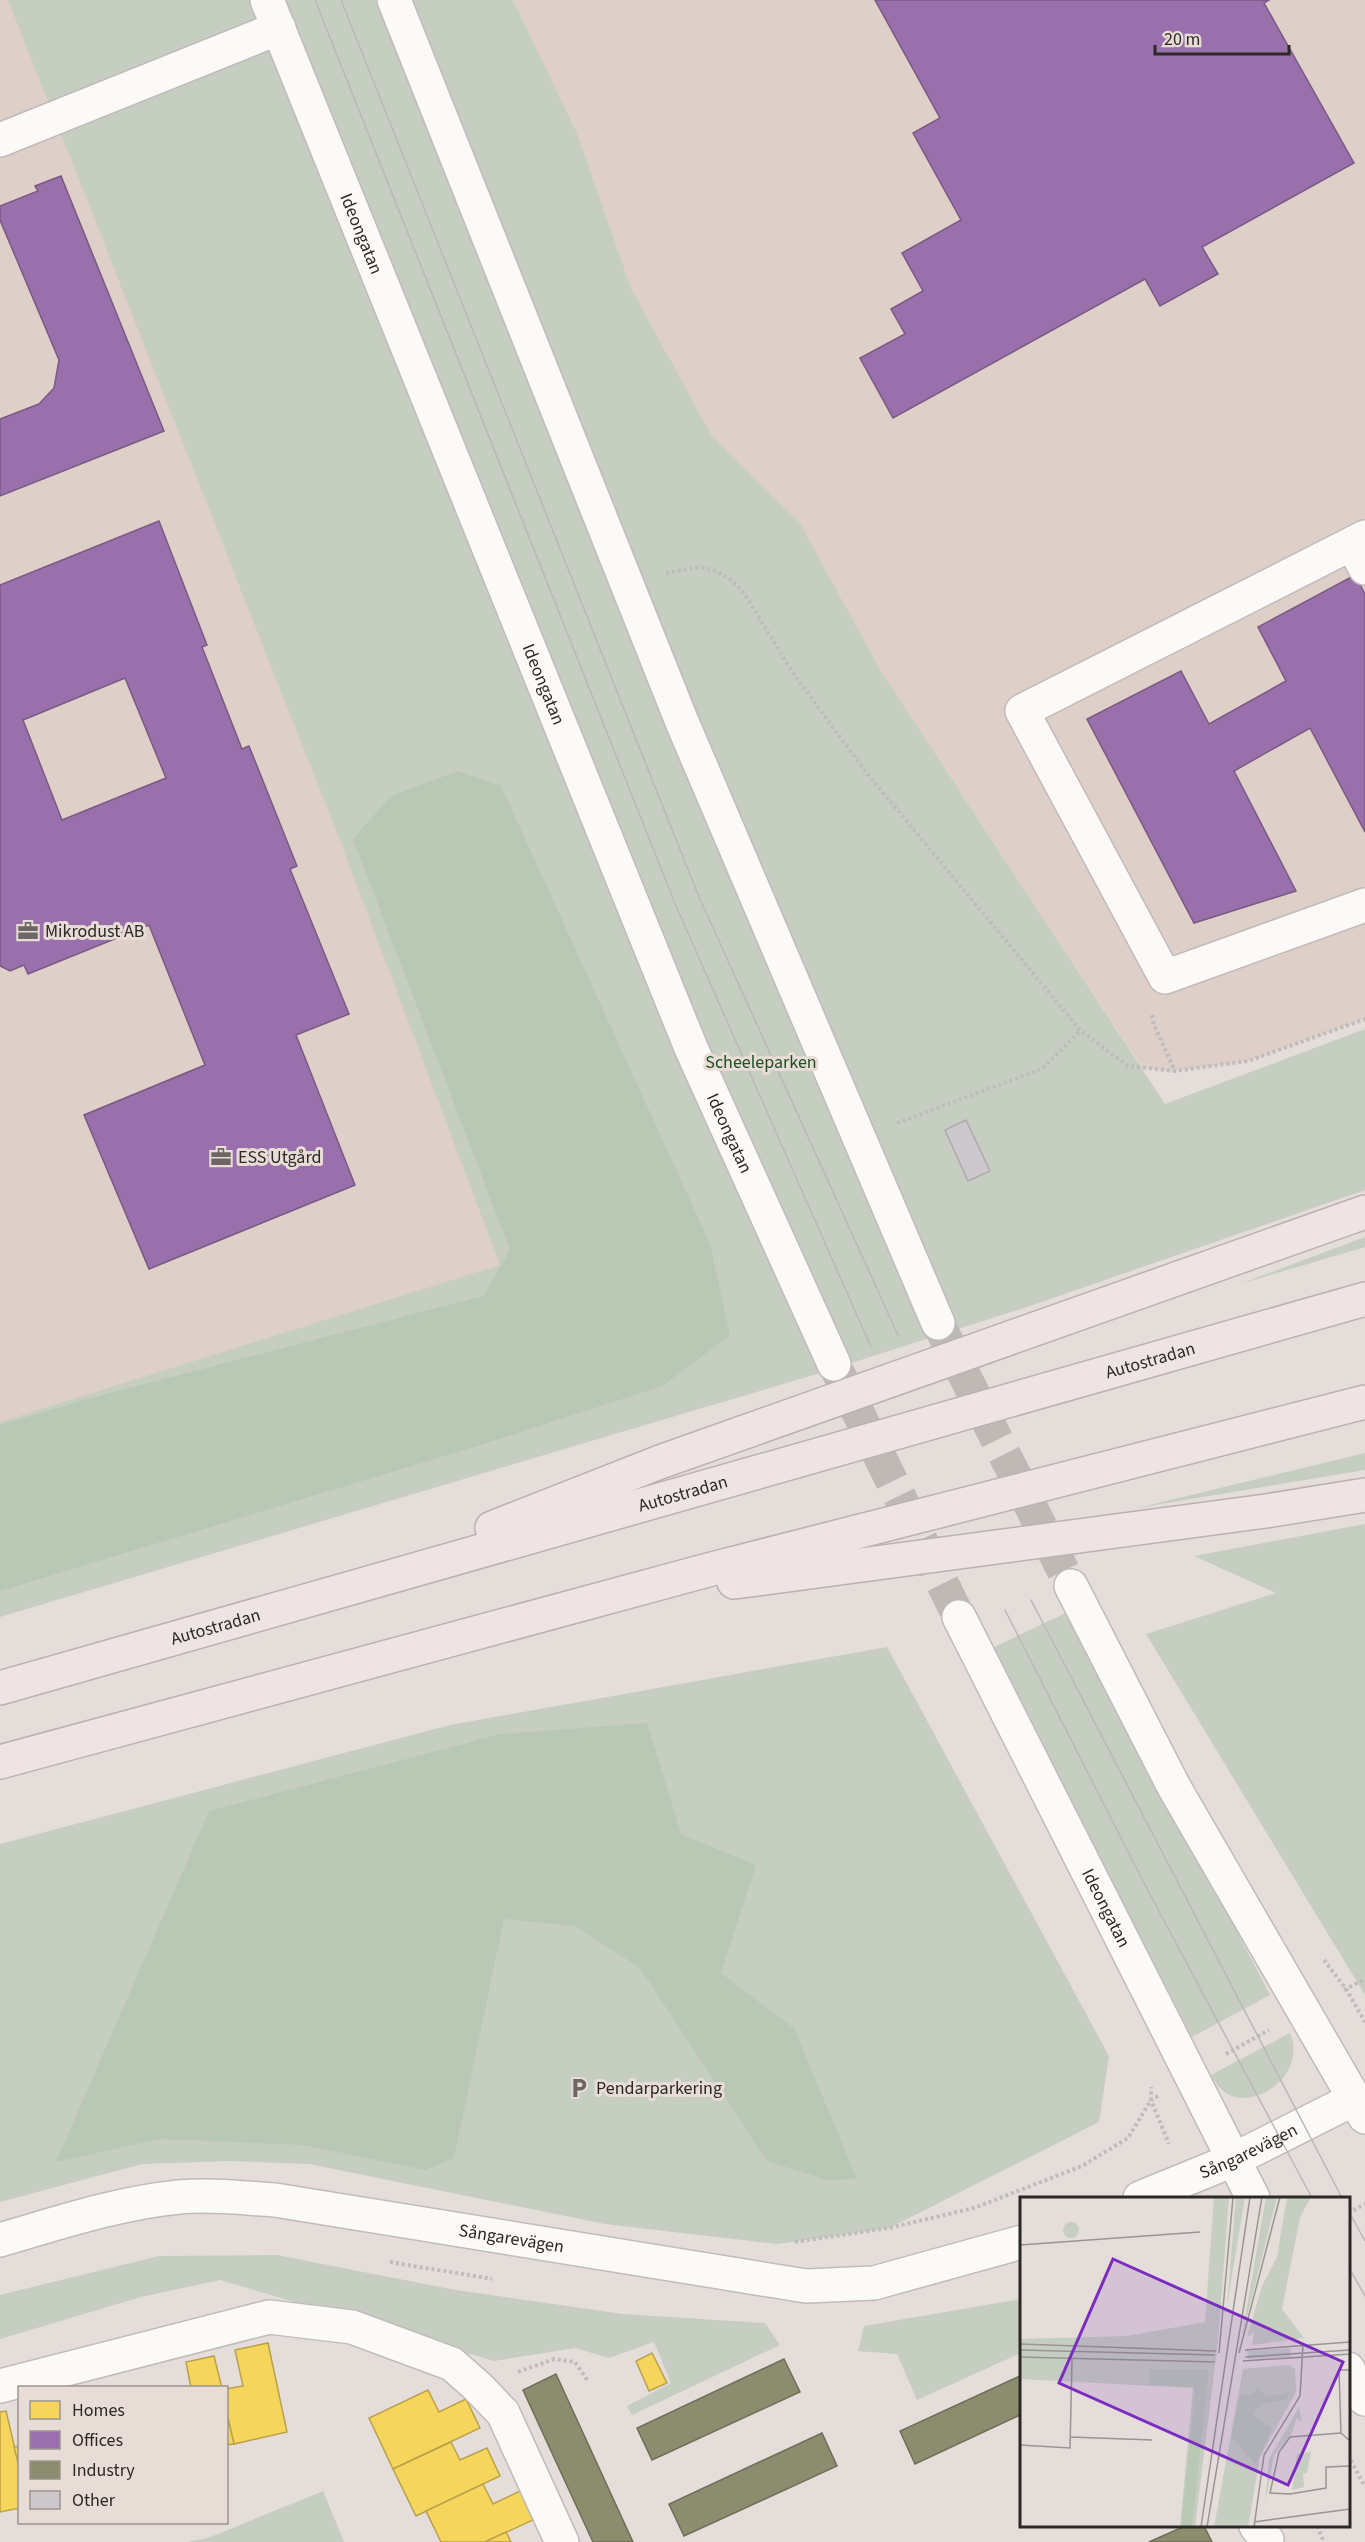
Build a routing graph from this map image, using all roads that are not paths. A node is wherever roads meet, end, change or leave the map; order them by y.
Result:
1 (394, 0) edge
2 (273, 14) edge
3 (0, 141) edge
4 (1361, 550) edge
5 (1365, 905) edge
6 (1365, 1212) edge
7 (1365, 1299) edge
8 (938, 1323) tunnel mouth
9 (834, 1364) tunnel mouth
10 (1365, 1402) edge
11 (1365, 1495) edge
12 (1071, 1586) tunnel mouth
13 (598, 1599) junction
14 (308, 1600) junction
15 (959, 1617) tunnel mouth
16 (0, 1688) edge
17 (0, 1762) edge
18 (1360, 2108) edge
19 (1233, 2160) junction
20 (1145, 2197) edge
21 (1253, 2197) edge
22 (0, 2240) edge
23 (1020, 2243) edge
24 (1350, 2373) edge
25 (0, 2386) edge
26 (1365, 2399) edge
27 (562, 2542) edge

1 - 8 street
2 - 3 street
2 - 9 street, Ideongatan
4 - 5 street
6 - 14 highway
7 - 14 highway, Autostradan
10 - 13 highway
11 - 13 highway
12 - 18 street
13 - 17 highway
14 - 16 highway, Autostradan
15 - 19 street, Ideongatan
18 - 19 street, Sångarevägen
19 - 20 street, Sångarevägen
19 - 21 street, Ideongatan
22 - 23 street, Sångarevägen
24 - 26 street
25 - 27 street

